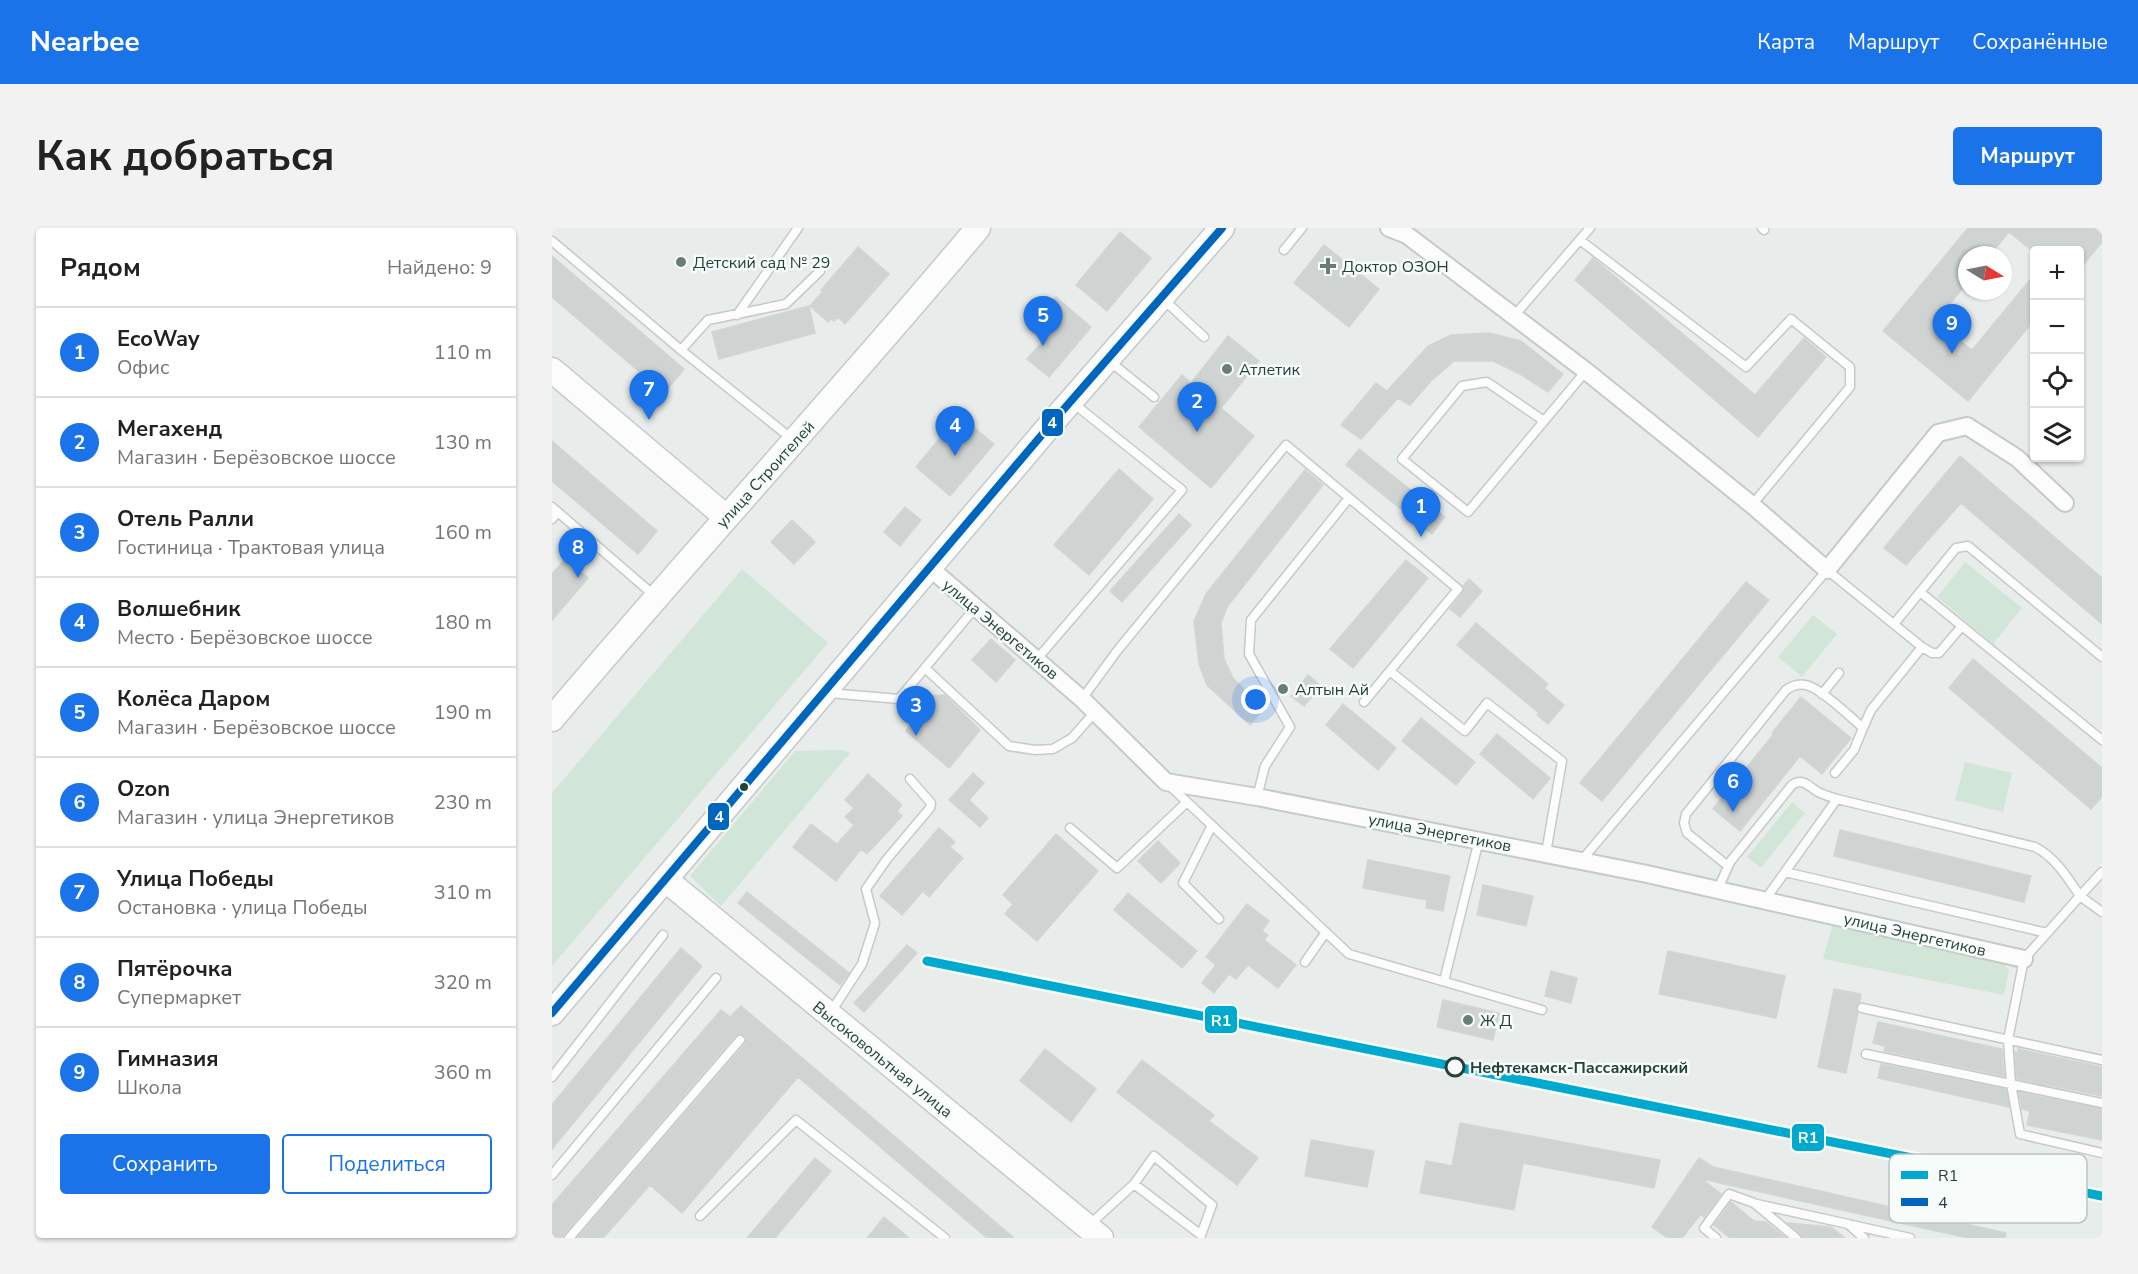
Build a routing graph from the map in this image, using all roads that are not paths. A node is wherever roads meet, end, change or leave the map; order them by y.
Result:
1 (798, 228) edge
2 (978, 228) edge
3 (1222, 228) edge
4 (1302, 228) edge
5 (1389, 228) edge
6 (1590, 228) edge
7 (1580, 240) junction
8 (552, 241) edge
9 (1284, 250) dead end
10 (820, 271) dead end
11 (1161, 298) junction
12 (737, 315) junction
13 (1514, 316) junction
14 (1204, 337) dead end
15 (681, 350) junction
16 (1107, 359) junction
17 (552, 370) edge
18 (1586, 371) junction
19 (1154, 397) dead end
20 (1071, 401) junction
21 (1544, 421) junction
22 (795, 441) junction
23 (1349, 498) junction
24 (2065, 503) dead end
25 (1752, 505) junction
26 (554, 512) edge
27 (726, 517) junction
28 (930, 568) junction
29 (1827, 570) junction
30 (1920, 592) junction
31 (656, 597) junction
32 (975, 608) junction
33 (1894, 624) junction
34 (1962, 626) junction
35 (1922, 647) junction
36 (2102, 657) edge
37 (1037, 659) junction
38 (925, 668) junction
39 (1391, 672) junction
40 (1839, 673) dead end
41 (825, 692) junction
42 (1822, 694) junction
43 (1082, 699) junction
44 (1364, 702) dead end
45 (1095, 711) junction
46 (552, 719) edge
47 (1863, 728) junction
48 (2102, 740) edge
49 (1835, 773) dead end
50 (910, 779) dead end
51 (1166, 782) junction
52 (1257, 797) junction
53 (1837, 799) junction
54 (1187, 802) junction
55 (1212, 825) junction
56 (1070, 828) dead end
57 (1479, 839) junction
58 (1546, 853) junction
59 (1581, 861) junction
60 (1728, 866) junction
61 (1785, 872) junction
62 (2102, 872) edge
63 (666, 880) junction
64 (1718, 889) junction
65 (2080, 896) junction
66 (1765, 900) junction
67 (2102, 912) edge
68 (1219, 919) dead end
69 (1326, 932) junction
70 (2047, 933) junction
71 (663, 935) dead end
72 (2024, 959) junction
73 (1305, 962) dead end
74 (716, 978) dead end
75 (1444, 981) junction
76 (1862, 1008) dead end
77 (1542, 1010) dead end
78 (552, 1012) edge
79 (829, 1015) junction
80 (740, 1040) dead end
81 (2008, 1040) junction
82 (1866, 1054) dead end
83 (2102, 1060) edge
84 (552, 1077) edge
85 (2011, 1084) junction
86 (2102, 1103) edge
87 (2102, 1153) edge
88 (552, 1175) edge
89 (1134, 1184) junction
90 (1754, 1203) junction
91 (700, 1216) dead end
92 (1848, 1224) junction
93 (1094, 1232) edge
94 (569, 1238) edge
95 (945, 1238) edge
96 (1716, 1238) edge
97 (1796, 1238) edge
98 (1864, 1238) edge
99 (1910, 1238) edge

1 - 12 lane
2 - 22 main road, улица Строителей
3 - 11 main road
4 - 9 lane
5 - 13 street
6 - 7 lane
7 - 13 lane
7 - 25 lane
8 - 15 lane
10 - 12 lane
11 - 14 lane
11 - 16 main road
12 - 15 lane
13 - 18 street
15 - 22 lane
16 - 19 lane
16 - 20 main road
17 - 27 main road
18 - 21 lane
18 - 25 street
20 - 28 main road
20 - 37 lane
21 - 21 lane
22 - 27 main road, улица Строителей
23 - 39 lane
23 - 43 lane
23 - 52 lane
24 - 29 street
25 - 29 street
26 - 31 lane
27 - 31 main road, улица Строителей
28 - 32 street, улица Энергетиков
28 - 41 main road
29 - 33 lane
29 - 59 lane
30 - 33 lane
30 - 34 lane
30 - 36 lane
31 - 46 main road, улица Строителей
32 - 37 street, улица Энергетиков
32 - 38 lane
33 - 35 lane
34 - 35 lane
34 - 48 lane
35 - 47 lane
37 - 43 street, улица Энергетиков
38 - 41 lane
38 - 45 lane
39 - 44 lane
39 - 58 lane
40 - 42 lane
41 - 63 main road
42 - 47 lane
42 - 60 lane
43 - 45 street, улица Энергетиков
45 - 51 street, улица Энергетиков
47 - 49 lane
50 - 79 lane
51 - 52 street, улица Энергетиков
51 - 54 lane
52 - 57 street, улица Энергетиков
53 - 60 lane
53 - 61 lane
53 - 65 lane
54 - 55 lane
54 - 56 lane
55 - 68 lane
55 - 69 lane
57 - 58 street, улица Энергетиков
57 - 75 lane
58 - 59 street, улица Энергетиков
59 - 64 street, улица Энергетиков
60 - 64 lane
61 - 66 lane
61 - 70 lane
62 - 65 lane
63 - 78 main road
63 - 79 main road, Высоковольтная улица
64 - 66 street, улица Энергетиков
65 - 67 lane
65 - 70 lane
66 - 72 street, улица Энергетиков
69 - 73 lane
69 - 75 lane
70 - 72 lane
71 - 84 lane
72 - 81 lane
74 - 88 lane
75 - 77 lane
76 - 81 lane
79 - 93 main road, Высоковольтная улица
80 - 94 lane
81 - 83 lane
81 - 85 lane
82 - 85 lane
85 - 86 lane
85 - 87 lane
89 - 89 lane
89 - 93 lane
90 - 92 lane
90 - 96 lane
90 - 97 lane
91 - 95 lane
92 - 98 lane
92 - 99 lane

